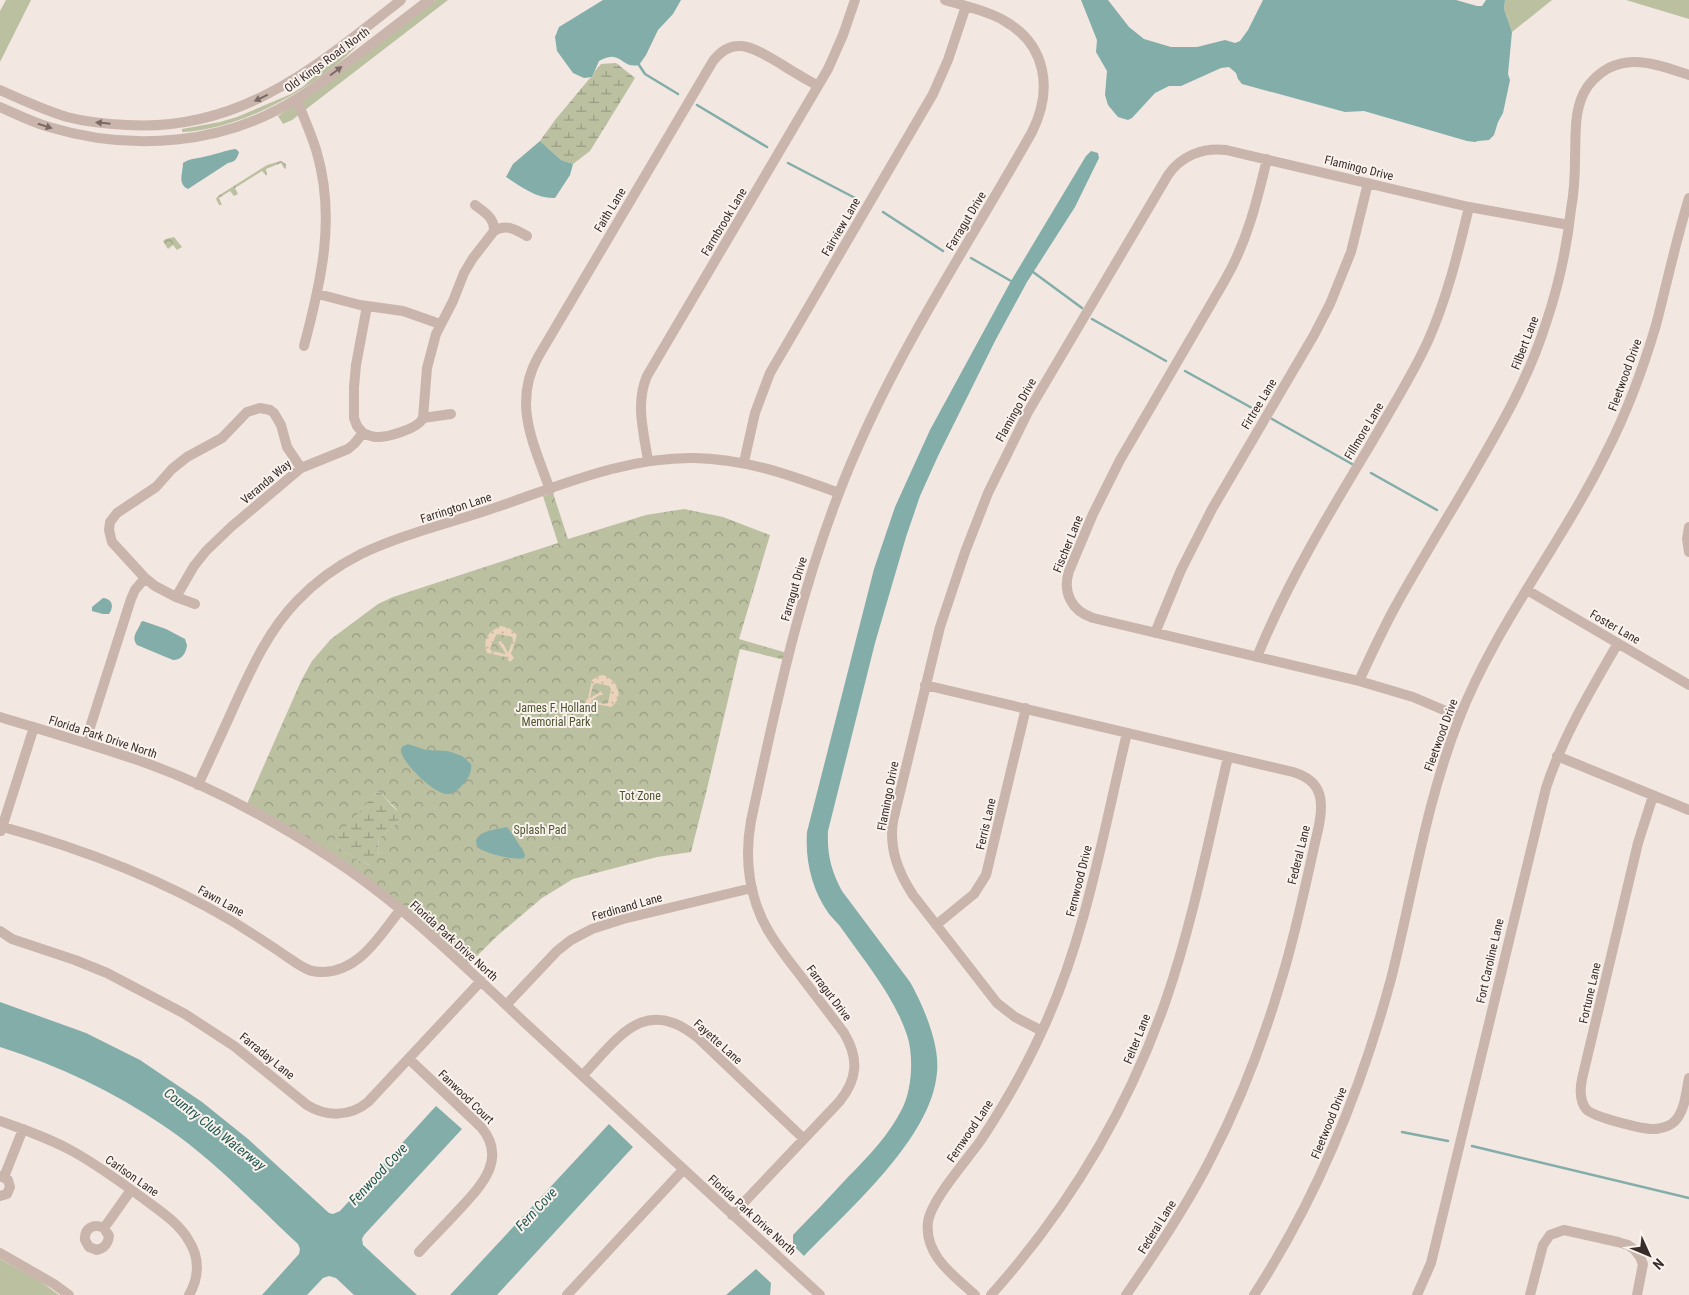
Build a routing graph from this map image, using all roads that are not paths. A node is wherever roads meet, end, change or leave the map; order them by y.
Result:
1 (401, 0) edge
2 (419, 0) edge
3 (429, 0) edge
4 (855, 0) edge
5 (945, 0) edge
6 (966, 6) junction
7 (371, 44) junction
8 (1689, 75) edge
9 (818, 86) junction
10 (0, 90) edge
11 (297, 99) junction
12 (0, 107) edge
13 (1267, 159) junction
14 (1368, 183) junction
15 (1689, 198) edge
16 (475, 205) dead end
17 (1469, 208) junction
18 (1569, 224) junction
19 (494, 232) junction
20 (527, 236) dead end
21 (318, 294) junction
22 (367, 306) junction
23 (440, 324) junction
24 (304, 346) dead end
25 (451, 414) dead end
26 (423, 418) junction
27 (363, 433) junction
28 (648, 461) junction
29 (744, 462) junction
30 (301, 468) junction
31 (550, 490) junction
32 (839, 493) junction
33 (1689, 527) edge
34 (1689, 552) edge
35 (145, 578) junction
36 (1527, 590) junction
37 (176, 597) junction
38 (195, 604) dead end
39 (1156, 633) junction
40 (1618, 643) junction
41 (1257, 657) junction
42 (1359, 682) junction
43 (925, 685) junction
44 (1689, 685) edge
45 (1026, 708) junction
46 (0, 717) edge
47 (1460, 717) junction
48 (34, 727) junction
49 (1127, 733) junction
50 (86, 743) junction
51 (1557, 756) junction
52 (1228, 757) junction
53 (198, 785) junction
54 (1654, 796) junction
55 (1689, 810) edge
56 (1, 828) edge
57 (752, 888) junction
58 (401, 909) junction
59 (936, 925) junction
60 (0, 931) edge
61 (481, 980) junction
62 (506, 1005) junction
63 (1042, 1031) junction
64 (409, 1059) junction
65 (582, 1075) junction
66 (1689, 1078) edge
67 (0, 1121) edge
68 (23, 1129) junction
69 (804, 1139) junction
70 (683, 1170) junction
71 (2, 1176) edge
72 (131, 1190) junction
73 (0, 1196) edge
74 (732, 1215) junction
75 (104, 1228) dead end
76 (419, 1252) dead end
77 (0, 1253) edge
78 (69, 1295) edge
79 (189, 1295) edge
80 (567, 1295) edge
81 (820, 1295) edge
82 (974, 1295) edge
83 (991, 1295) edge
84 (1126, 1295) edge
85 (1254, 1295) edge
86 (1417, 1295) edge
87 (1530, 1295) edge
88 (1637, 1295) edge

1 -> 10 street, Old Kings Road North
2 - 7 street
3 - 7 street, Old Kings Road North
4 - 9 street, Farmbrook Lane
5 - 6 street, Farragut Drive
6 - 29 street, Fairview Lane
6 - 32 street, Farragut Drive
11 -> 7 street, Old Kings Road North
8 - 18 street, Filbert Lane
9 - 28 street, Farmbrook Lane
9 - 31 street, Faith Lane
12 -> 11 street, Old Kings Road North
11 - 21 street
13 - 14 street, Flamingo Drive
13 - 39 street, Fischer Lane
13 - 43 street, Flamingo Drive
14 - 17 street, Flamingo Drive
14 - 39 street, Firtree Lane
15 - 36 street, Fleetwood Drive
16 - 19 street
17 - 18 street, Flamingo Drive
17 - 41 street, Fillmore Lane
18 - 42 street, Filbert Lane
19 - 20 street
19 - 23 street
21 - 22 street
21 - 24 street
22 - 23 street
22 - 27 street
23 - 26 street
25 - 26 street
26 - 27 street
27 - 30 street, Veranda Way
28 - 29 street, Farrington Lane
28 - 31 street, Farrington Lane
29 - 32 street, Farrington Lane
30 - 35 street
30 - 37 street, Veranda Way
31 - 53 street, Farrington Lane
32 - 57 street, Farragut Drive
33 - 34 street
35 - 37 street
35 - 50 street
36 - 40 street, Foster Lane
36 - 47 street, Fleetwood Drive
37 - 38 street
39 - 41 street, Fischer Lane
40 - 44 street, Foster Lane
40 - 51 street, Fort Caroline Lane
41 - 42 street, Fischer Lane
42 - 47 street, Fischer Lane
43 - 45 street, Federal Lane
43 - 59 street, Flamingo Drive
45 - 49 street, Federal Lane
45 - 59 street, Ferris Lane
46 - 48 street, Florida Park Drive North
47 - 85 street, Fleetwood Drive
48 - 50 street, Florida Park Drive North
48 - 56 street
49 - 52 street, Federal Lane
49 - 63 street, Fernwood Drive
50 - 53 street, Florida Park Drive North
51 - 54 street
51 - 86 street, Fort Caroline Lane
52 - 83 street, Felter Lane
52 - 84 street, Federal Lane
53 - 58 street, Florida Park Drive North
54 - 55 street
54 - 66 street, Fortune Lane
56 - 58 street, Fawn Lane
57 - 62 street, Ferdinand Lane
57 - 69 street, Farragut Drive
58 - 61 street, Florida Park Drive North
59 - 63 street, Flamingo Drive
60 - 64 street, Farraday Lane
61 - 62 street, Florida Park Drive North
61 - 64 street, Farraday Lane
62 - 65 street, Florida Park Drive North
63 - 82 street, Fernwood Lane
64 - 76 street, Fanwood Court
65 - 69 street, Fayette Lane
65 - 70 street, Florida Park Drive North
67 - 68 street, Carlson Lane
68 - 71 street
68 - 72 street, Carlson Lane
69 - 74 street, Farragut Drive
70 - 74 street, Florida Park Drive North
70 - 80 street
71 - 73 street
72 - 75 street
72 - 79 street, Carlson Lane
74 - 81 street, Florida Park Drive North
77 - 78 street
87 - 88 street

